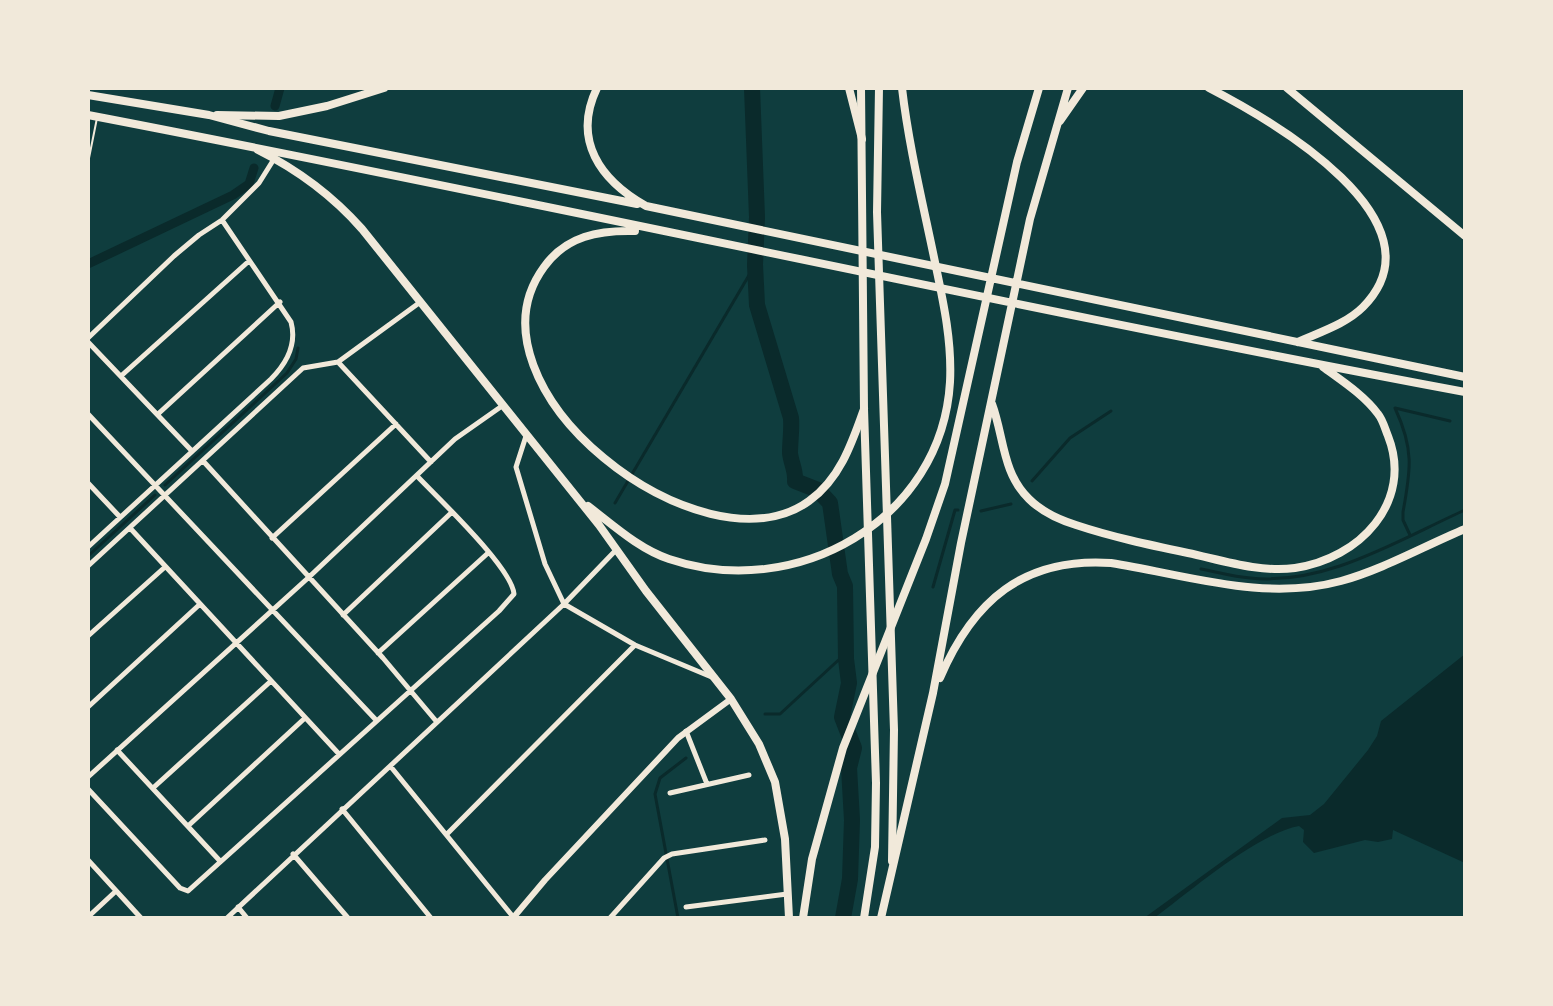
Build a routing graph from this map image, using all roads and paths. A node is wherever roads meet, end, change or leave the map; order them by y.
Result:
1 (384, 88) edge
2 (597, 88) edge
3 (849, 88) edge
4 (861, 88) edge
5 (879, 88) edge
6 (902, 88) edge
7 (1039, 88) edge
8 (1068, 88) edge
9 (1083, 88) edge
10 (1209, 88) edge
11 (1287, 88) edge
12 (100, 93) edge
13 (88, 95) edge
14 (209, 115) junction
15 (93, 116) edge
16 (1053, 132) junction
17 (862, 139) junction
18 (250, 146) junction
19 (275, 158) junction
20 (88, 163) edge
21 (646, 206) junction
22 (222, 220) junction
23 (665, 233) junction
24 (1465, 236) edge
25 (249, 261) junction
26 (280, 302) junction
27 (419, 303) junction
28 (88, 340) edge
29 (1294, 342) junction
30 (338, 362) junction
31 (1319, 365) junction
32 (121, 376) junction
33 (1465, 377) edge
34 (1465, 392) edge
35 (992, 401) junction
36 (502, 406) junction
37 (864, 409) junction
38 (88, 414) edge
39 (158, 414) junction
40 (396, 424) junction
41 (527, 435) junction
42 (191, 450) junction
43 (204, 462) junction
44 (431, 462) junction
45 (417, 476) junction
46 (88, 483) edge
47 (156, 485) junction
48 (166, 496) junction
49 (578, 498) junction
50 (451, 513) junction
51 (120, 517) junction
52 (130, 528) junction
53 (1465, 529) edge
54 (272, 538) junction
55 (88, 547) edge
56 (616, 550) junction
57 (488, 553) junction
58 (88, 566) edge
59 (165, 567) junction
60 (308, 578) junction
61 (564, 604) junction
62 (199, 605) junction
63 (273, 608) junction
64 (343, 615) junction
65 (88, 636) edge
66 (235, 643) junction
67 (635, 645) junction
68 (378, 653) junction
69 (715, 679) junction
70 (271, 681) junction
71 (410, 689) junction
72 (933, 693) junction
73 (731, 699) junction
74 (88, 707) edge
75 (305, 718) junction
76 (376, 720) junction
77 (436, 721) junction
78 (686, 731) junction
79 (117, 750) junction
80 (339, 754) junction
81 (391, 767) junction
82 (89, 773) edge
83 (749, 775) dead end
84 (707, 784) junction
85 (153, 788) junction
86 (88, 789) edge
87 (670, 793) dead end
88 (342, 809) junction
89 (188, 826) junction
90 (447, 834) junction
91 (765, 840) dead end
92 (293, 854) junction
93 (88, 860) edge
94 (220, 861) junction
95 (893, 866) junction
96 (116, 891) junction
97 (788, 894) junction
98 (238, 907) junction
99 (686, 907) dead end
100 (88, 917) edge
101 (141, 918) edge
102 (227, 918) edge
103 (247, 918) edge
104 (348, 918) edge
105 (431, 918) edge
106 (514, 918) edge
107 (610, 918) edge
108 (789, 918) edge
109 (803, 918) edge
110 (864, 918) edge
111 (881, 918) edge

1 - 14 main road
2 - 21 main road
3 - 17 main road
4 - 17 main road
5 - 95 main road
6 - 49 main road
7 - 109 main road
8 - 16 main road
9 - 16 main road
10 - 29 main road
11 - 24 main road
12 - 13 main road
12 - 14 main road
14 - 21 main road
15 - 18 main road
15 - 20 lane
16 - 35 main road
17 - 37 main road
18 - 19 main road
18 - 23 main road
19 - 22 street
19 - 27 main road
21 - 29 main road
22 - 25 street
22 - 28 street
23 - 31 main road
23 - 37 main road
25 - 26 street
25 - 32 street
26 - 39 street
26 - 42 street
27 - 30 street
27 - 36 main road
28 - 32 street
29 - 33 main road
30 - 40 street
30 - 43 street
31 - 34 main road
31 - 35 main road
32 - 39 street
35 - 72 main road
36 - 41 main road
36 - 44 street
37 - 110 main road
38 - 47 street
39 - 42 street
40 - 44 street
40 - 54 street
41 - 49 main road
41 - 61 street
42 - 47 street
43 - 48 street
43 - 54 street
44 - 45 street
45 - 50 street
45 - 60 street
46 - 51 street
47 - 48 street
47 - 51 street
48 - 52 street
48 - 63 street
49 - 56 main road
50 - 57 street
50 - 64 street
51 - 55 street
52 - 58 street
52 - 59 street
53 - 72 main road
54 - 60 street
56 - 61 street
56 - 69 main road
57 - 68 street
57 - 71 street
59 - 62 street
59 - 65 street
60 - 63 street
60 - 64 street
61 - 67 street
61 - 77 street
62 - 66 street
62 - 74 street
63 - 66 street
63 - 76 street
64 - 68 street
66 - 70 street
66 - 79 street
67 - 69 street
67 - 90 street
68 - 71 street
69 - 73 main road
70 - 75 street
70 - 85 street
71 - 76 street
71 - 77 street
72 - 95 main road
73 - 78 street
73 - 97 main road
75 - 80 street
75 - 89 street
76 - 80 street
77 - 81 street
78 - 84 street
78 - 106 street
79 - 82 street
79 - 85 street
80 - 94 street
81 - 88 street
81 - 90 street
83 - 84 street
84 - 87 street
85 - 89 street
86 - 94 street
88 - 92 street
88 - 105 street
89 - 94 street
90 - 106 street
91 - 107 street
92 - 98 street
92 - 104 street
93 - 96 street
95 - 111 main road
96 - 100 street
96 - 101 street
97 - 99 street
97 - 108 main road
98 - 102 street
98 - 103 street

